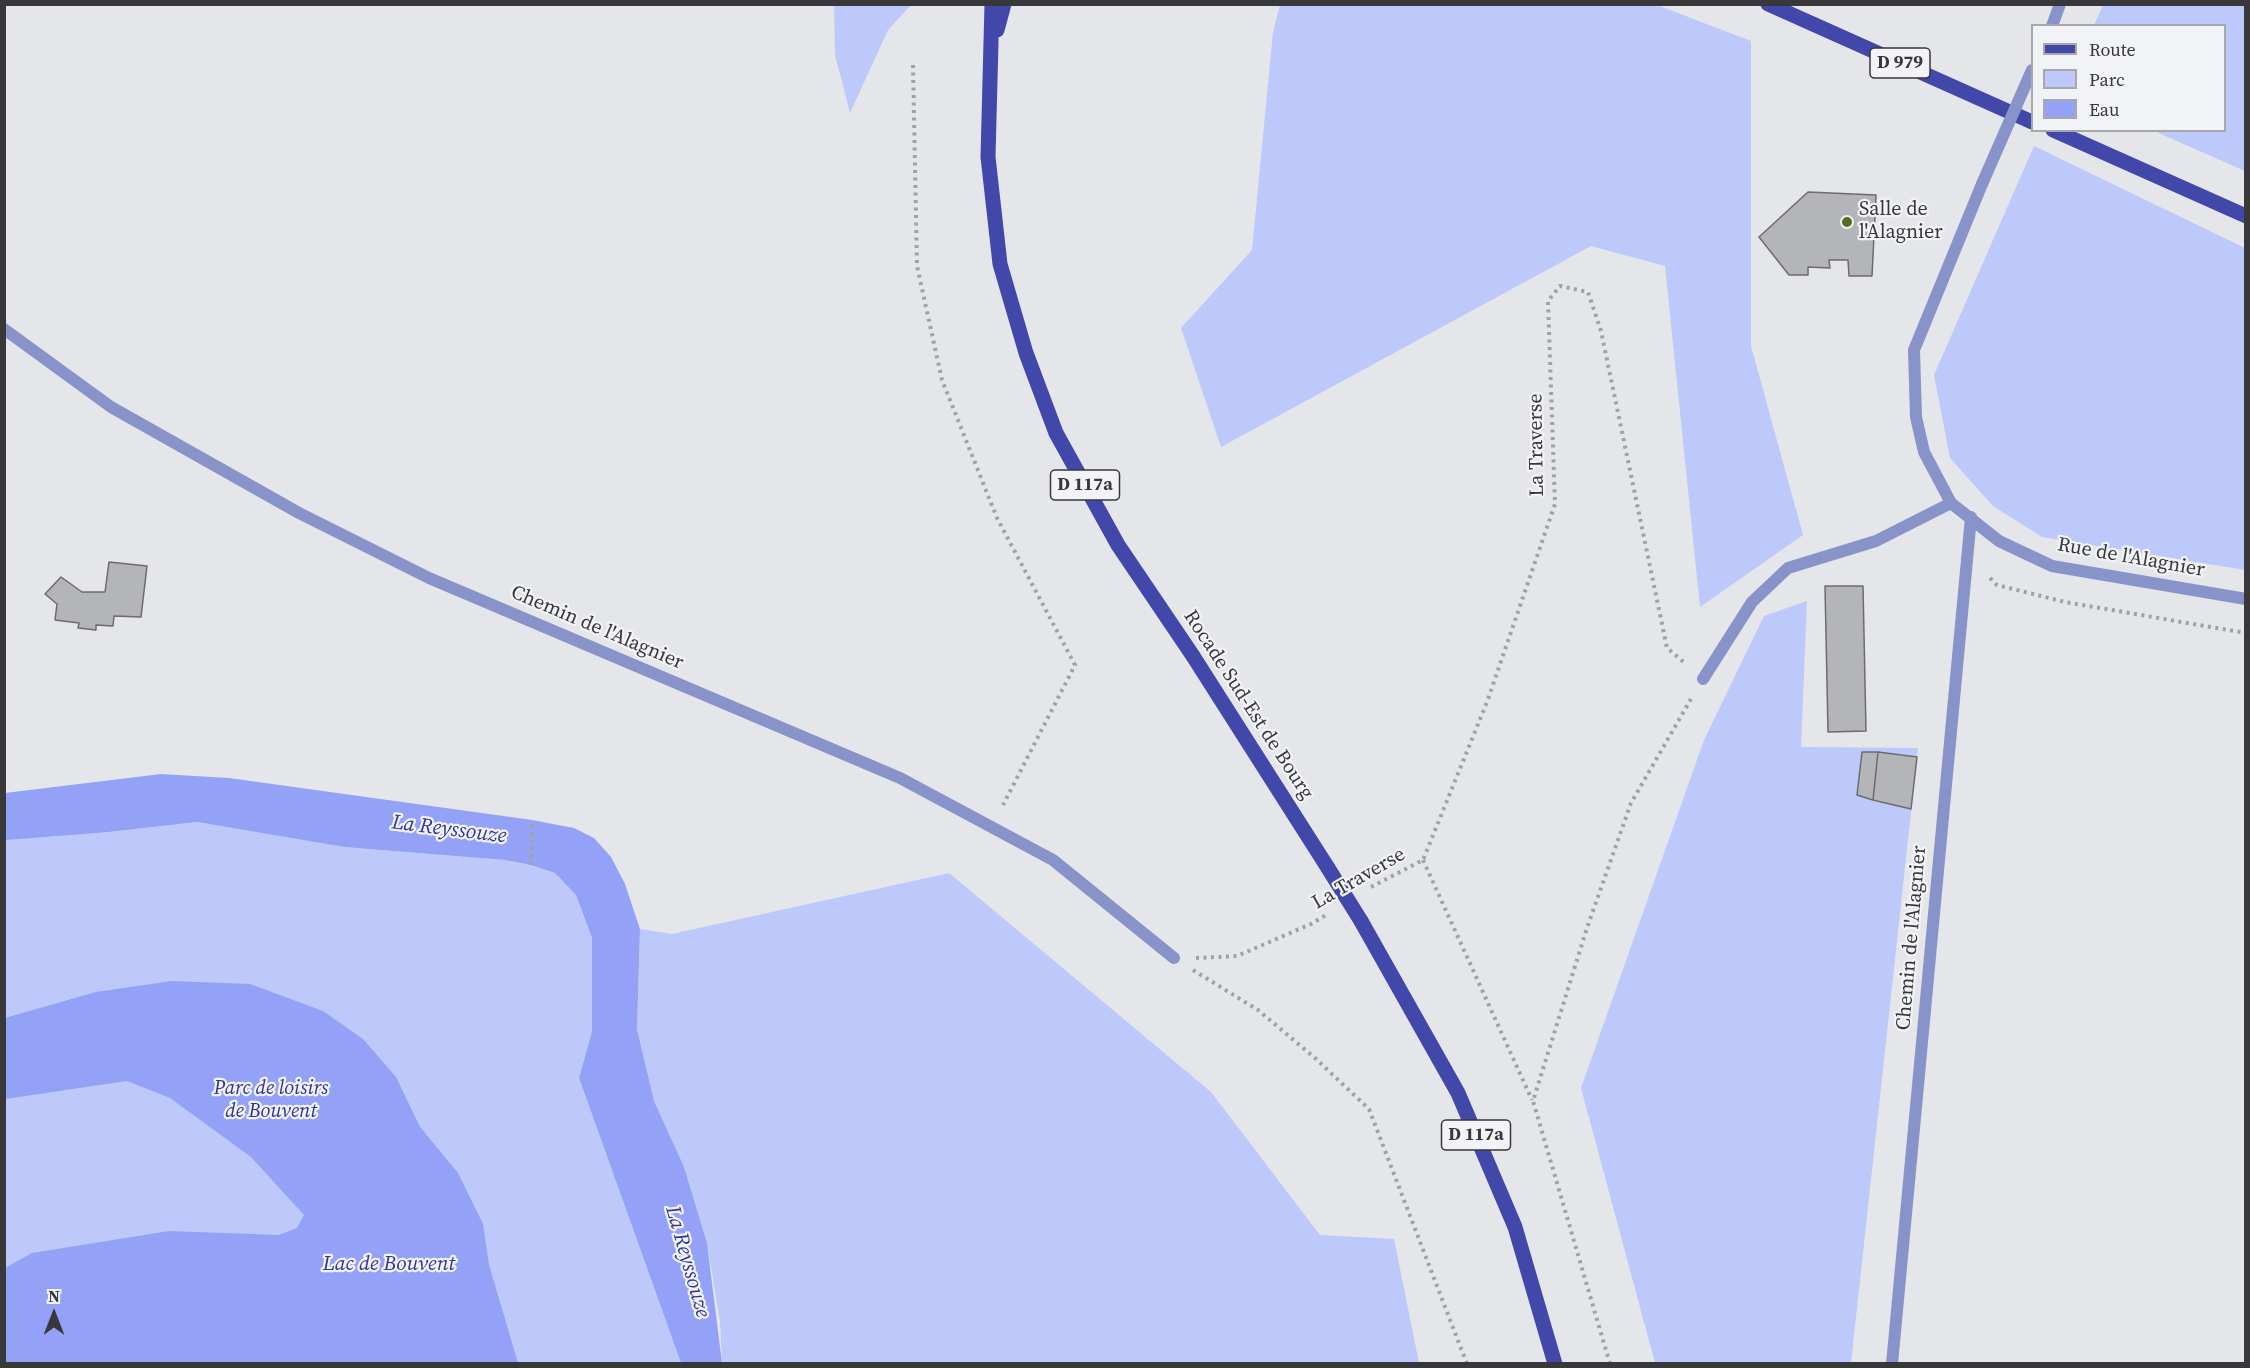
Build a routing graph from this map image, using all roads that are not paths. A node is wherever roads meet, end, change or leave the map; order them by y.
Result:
1 (992, 4) edge
2 (1004, 4) edge
3 (1768, 4) edge
4 (2060, 4) edge
5 (2053, 24) edge
6 (991, 47) junction
7 (2031, 72) edge
8 (2031, 122) edge
9 (2057, 132) edge
10 (2246, 216) edge
11 (4, 329) edge
12 (1951, 503) junction
13 (1971, 517) junction
14 (2246, 599) edge
15 (1703, 679) road end
16 (1174, 958) road end
17 (1555, 1364) edge
18 (1892, 1364) edge

1 - 6 main road, D 117a
2 - 6 main road, D 117a
3 - 8 main road, D 979
4 - 5 street
6 - 17 main road, Rocade Sud-Est de Bourg / D 117a, bridge
7 - 12 street, Rue de l'Alagnier, bridge
9 - 10 main road
11 - 16 street, Chemin de l'Alagnier
12 - 13 street, Rue de l'Alagnier
12 - 15 street
13 - 14 street, Rue de l'Alagnier
13 - 18 street, Chemin de l'Alagnier

